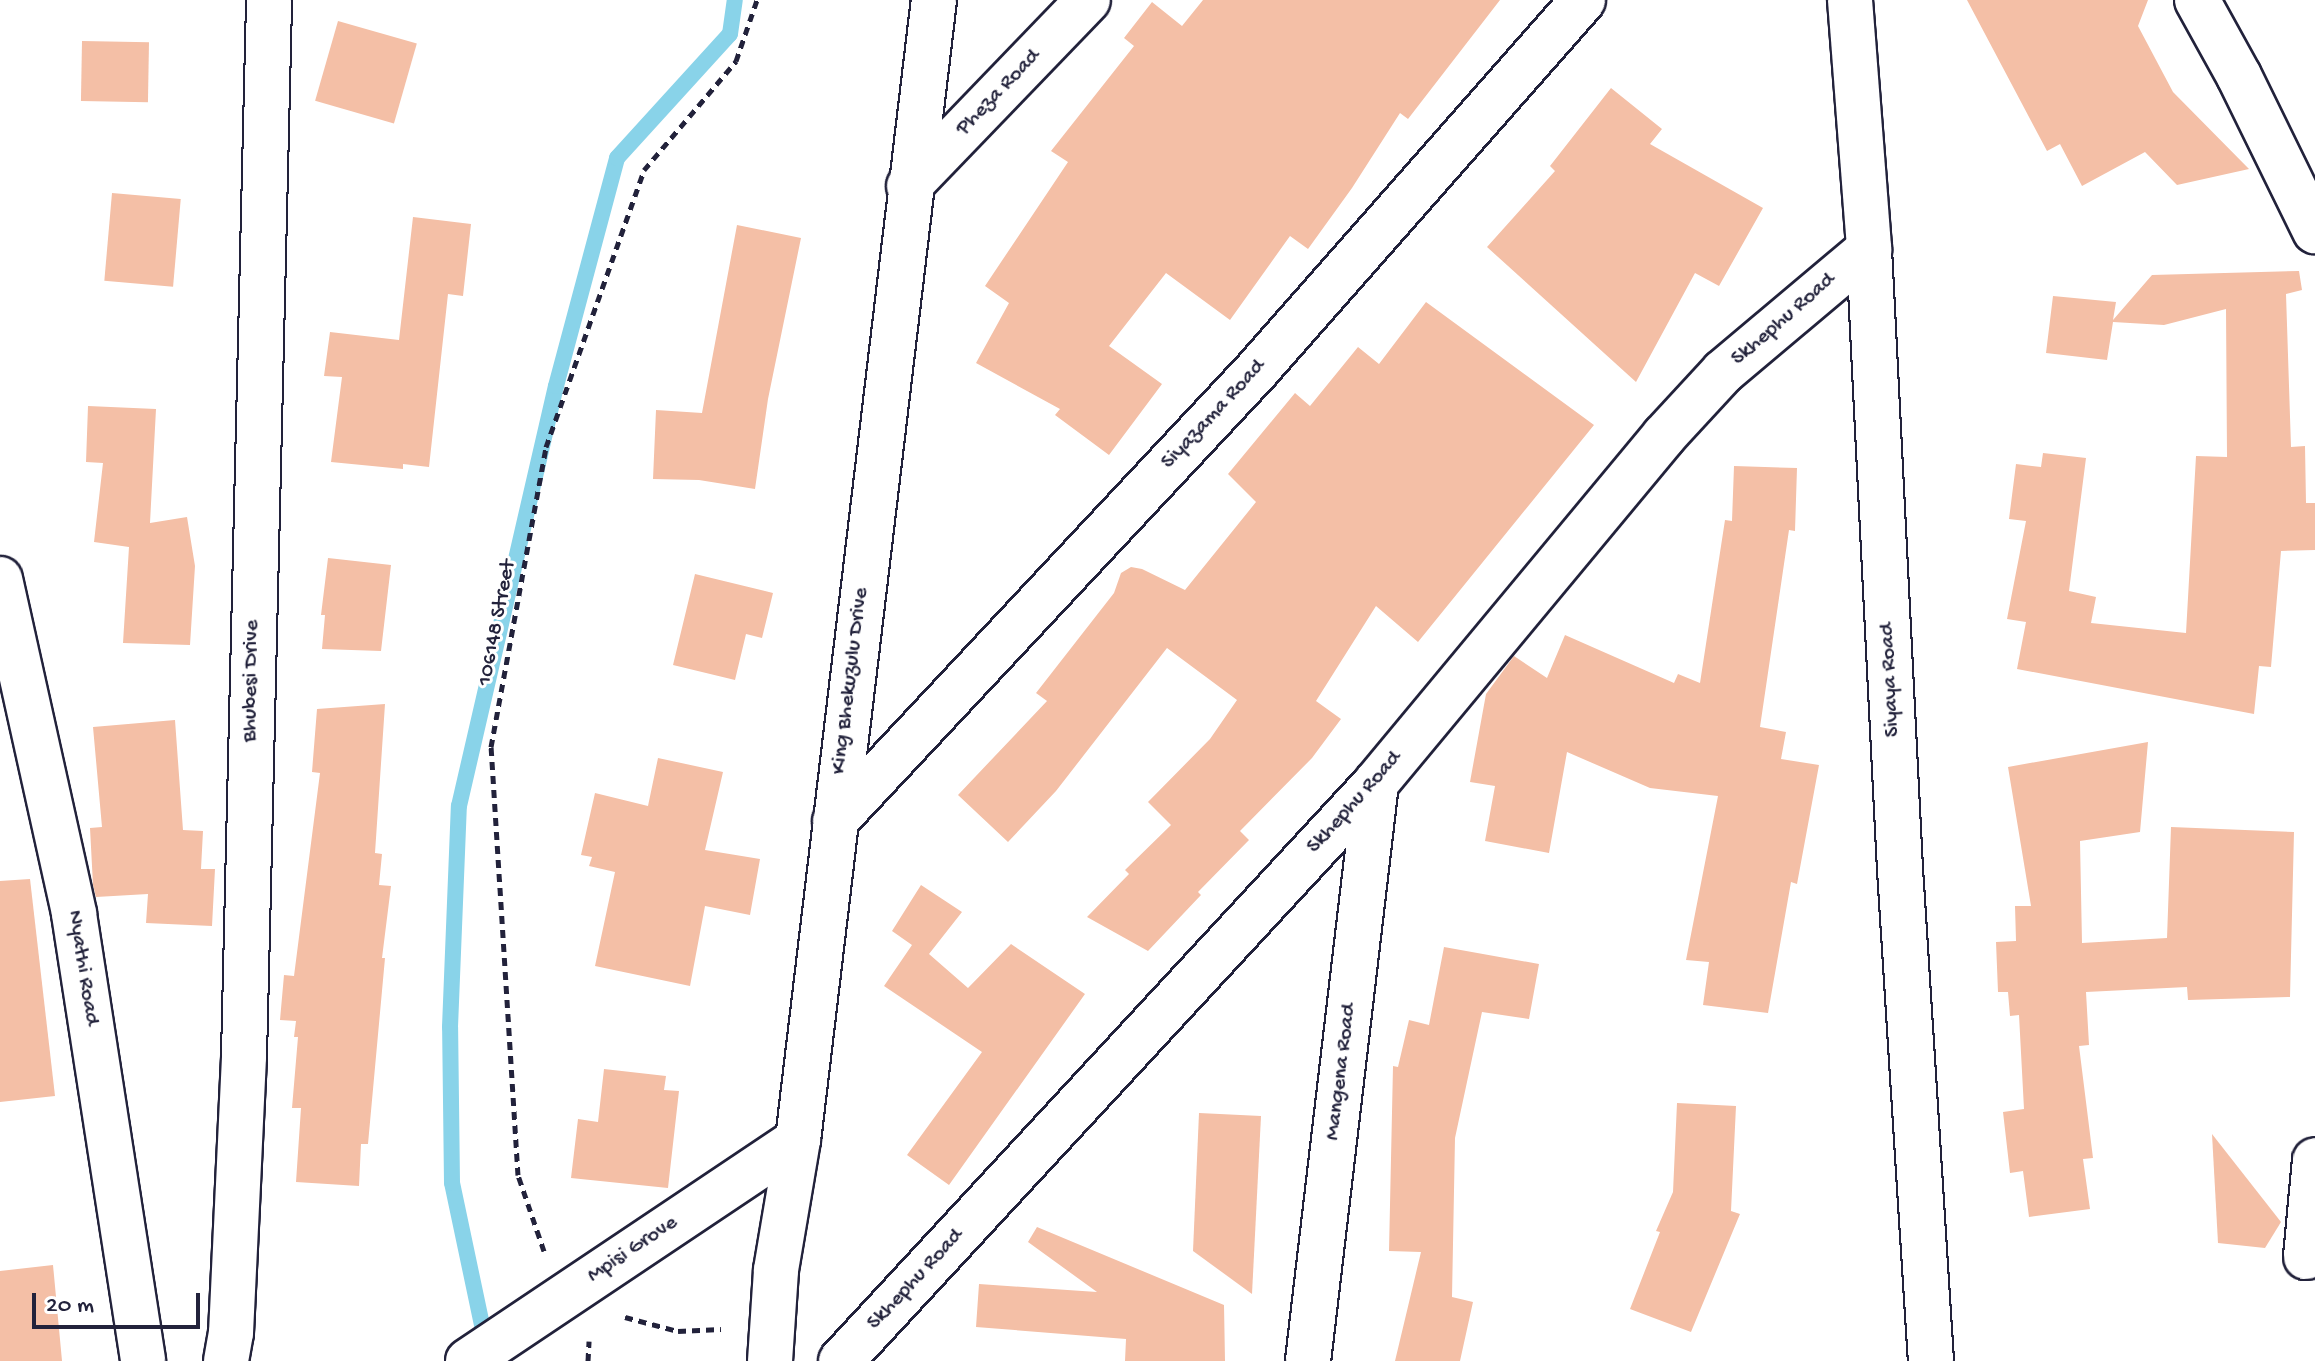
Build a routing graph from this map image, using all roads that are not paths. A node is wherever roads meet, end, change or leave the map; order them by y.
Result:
1 (269, 0) edge
2 (934, 0) edge
3 (1088, 0) edge
4 (1583, 0) edge
5 (1850, 0) edge
6 (2197, 0) edge
7 (909, 186) junction
8 (2315, 231) edge
9 (1869, 249) junction
10 (0, 579) edge
11 (1376, 783) junction
12 (835, 821) junction
13 (798, 1140) junction
14 (2315, 1160) edge
15 (2306, 1257) dead end
16 (772, 1340) edge
17 (143, 1361) edge
18 (226, 1361) edge
19 (468, 1361) edge
20 (841, 1361) edge
21 (1308, 1361) edge
22 (1931, 1361) edge

1 - 18 street, Bhubesi Drive
2 - 7 street, King Bhekuzulu Drive
3 - 7 street, Pheza Road
4 - 12 street, Siyazama Road
5 - 9 street, Siyaya Road
6 - 8 street
7 - 12 street, King Bhekuzulu Drive
9 - 11 street, Skhephu Road
9 - 22 street, Siyaya Road
10 - 17 street, Nyathi Road
11 - 20 street, Skhephu Road
11 - 21 street, Mangena Road
12 - 13 street, King Bhekuzulu Drive
13 - 16 street, King Bhekuzulu Drive
13 - 19 street, Mpisi Grove
14 - 15 street

